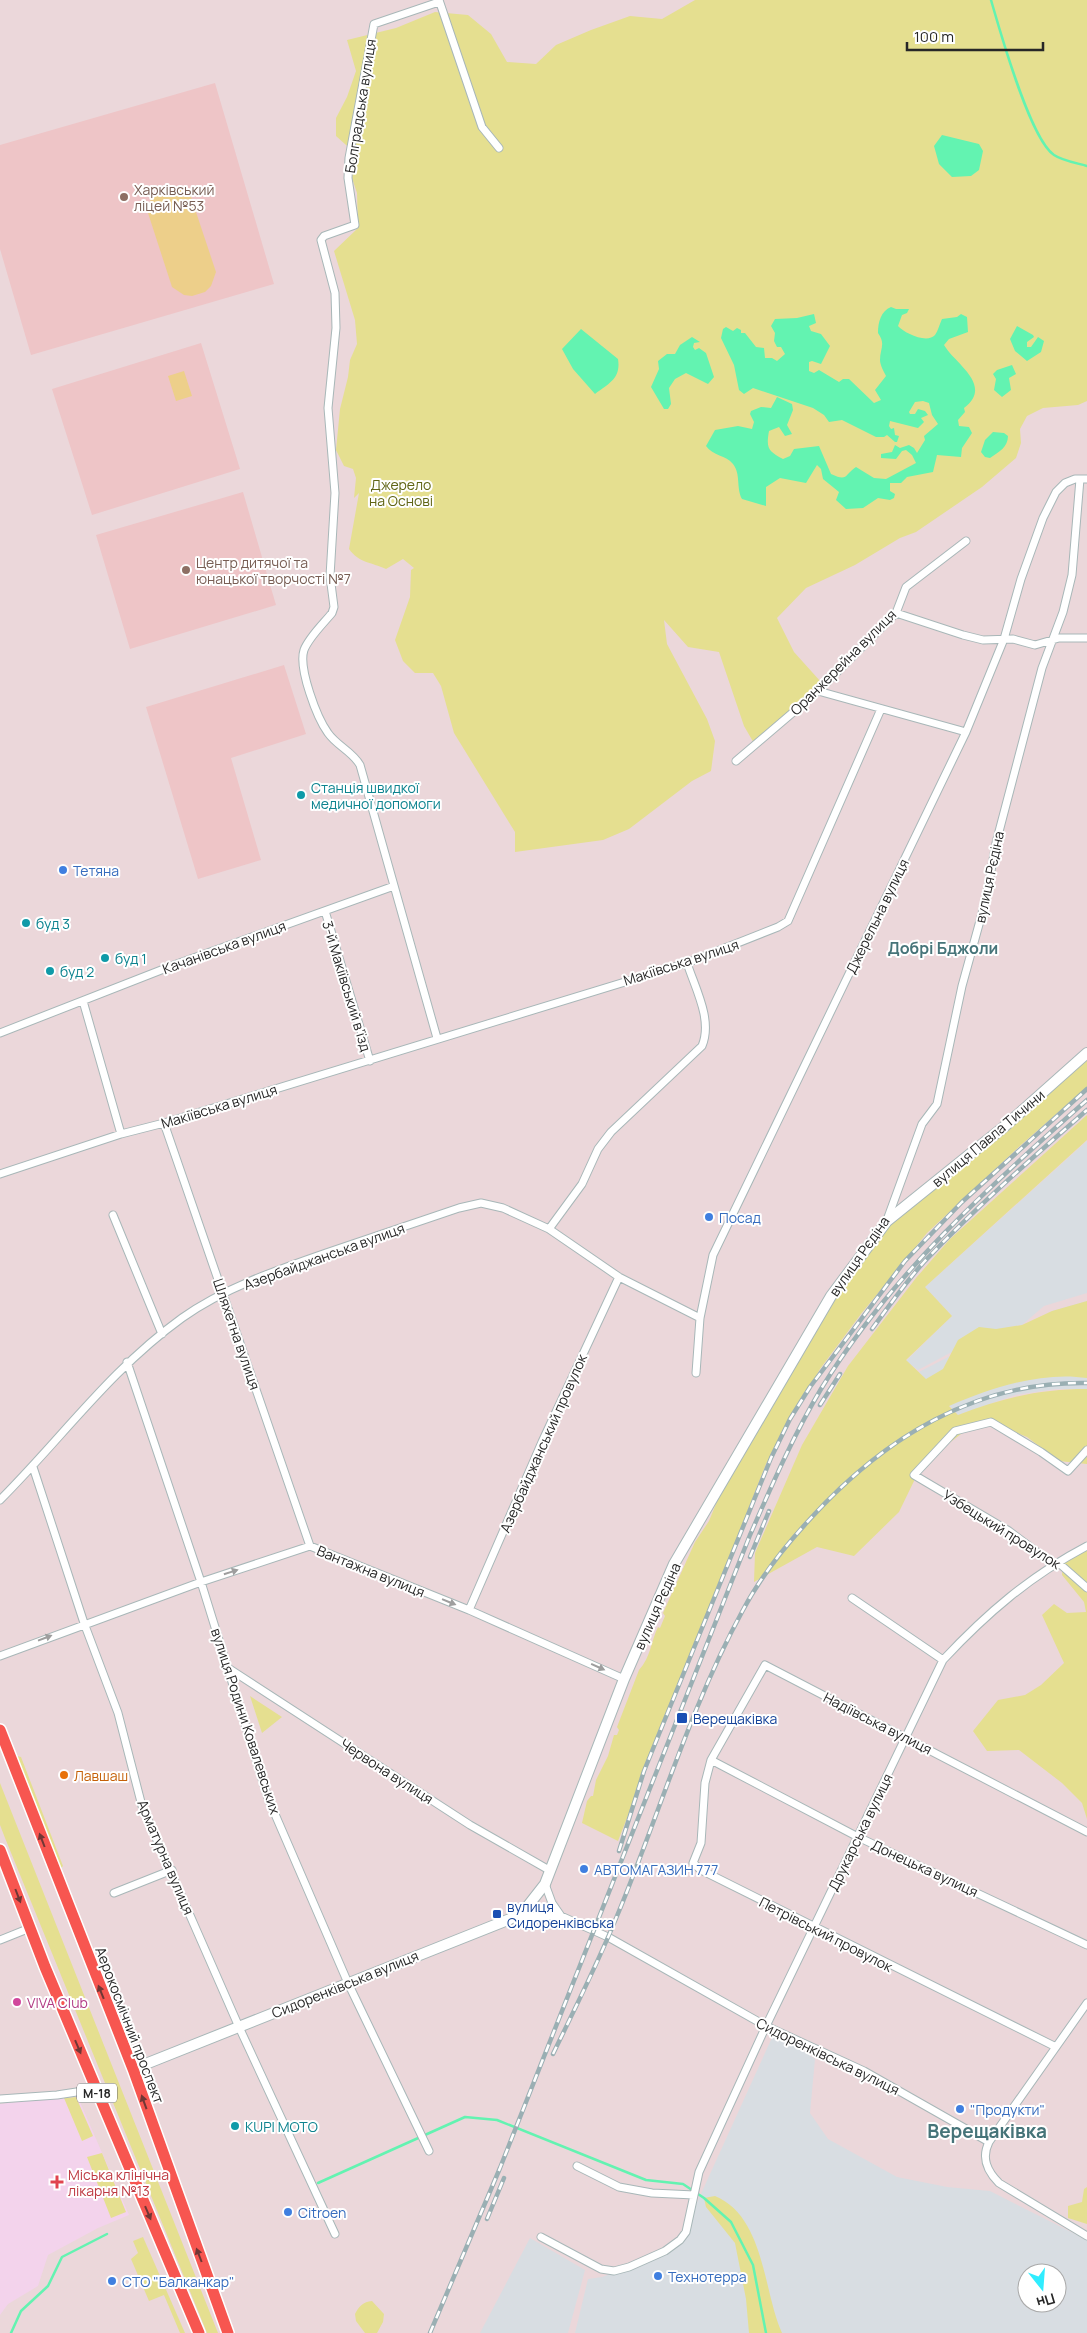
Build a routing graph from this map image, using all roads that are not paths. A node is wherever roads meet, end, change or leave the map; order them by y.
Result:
1 (439, 1) edge
2 (499, 148) dead end
3 (1084, 479) edge
4 (966, 542) dead end
5 (896, 613) junction
6 (1087, 638) edge
7 (1004, 640) junction
8 (1052, 641) junction
9 (818, 691) junction
10 (881, 709) junction
11 (966, 732) junction
12 (736, 761) dead end
13 (394, 886) junction
14 (325, 911) junction
15 (686, 963) junction
16 (83, 1001) junction
17 (0, 1033) edge
18 (437, 1038) junction
19 (1087, 1053) edge
20 (370, 1061) junction
21 (164, 1123) junction
22 (121, 1134) junction
23 (0, 1174) edge
24 (113, 1215) dead end
25 (887, 1222) junction
26 (549, 1229) junction
27 (620, 1277) junction
28 (223, 1294) junction
29 (700, 1318) junction
30 (162, 1334) junction
31 (127, 1362) junction
32 (696, 1373) dead end
33 (1087, 1450) edge
34 (33, 1467) junction
35 (0, 1500) edge
36 (310, 1546) junction
37 (1087, 1546) edge
38 (1053, 1564) junction
39 (201, 1582) junction
40 (1087, 1588) edge
41 (852, 1598) dead end
42 (469, 1610) junction
43 (84, 1623) junction
44 (0, 1656) edge
45 (943, 1660) junction
46 (228, 1668) junction
47 (624, 1679) junction
48 (0, 1730) edge
49 (906, 1738) junction
50 (711, 1760) junction
51 (1087, 1832) edge
52 (858, 1837) junction
53 (0, 1850) edge
54 (172, 1870) junction
55 (549, 1870) junction
56 (545, 1884) junction
57 (114, 1893) dead end
58 (562, 1916) junction
59 (510, 1919) junction
60 (30, 1928) junction
61 (814, 1928) junction
62 (0, 1940) edge
63 (1087, 1945) edge
64 (348, 1983) junction
65 (1087, 2003) edge
66 (766, 2026) junction
67 (239, 2027) junction
68 (1056, 2047) junction
69 (133, 2069) junction
70 (96, 2089) junction
71 (0, 2099) edge
72 (989, 2142) junction
73 (429, 2152) dead end
74 (577, 2166) dead end
75 (694, 2195) junction
76 (335, 2234) dead end
77 (1087, 2236) edge
78 (541, 2237) dead end
79 (199, 2333) edge
80 (228, 2333) edge

1 - 2 street, Болградська вулиця
1 - 13 street, Болградська вулиця
3 - 7 street, Джерельна вулиця
3 - 8 street, вулиця Рєдіна
4 - 5 street, Оранжерейна вулиця
5 - 7 street
5 - 9 street, Оранжерейна вулиця
6 - 8 street
7 - 8 street
7 - 11 street, Джерельна вулиця
8 - 25 street, вулиця Рєдіна
9 - 10 street
9 - 12 street, Оранжерейна вулиця
10 - 11 street
10 - 15 street, Макіївська вулиця
11 - 29 street, Джерельна вулиця
13 - 14 street, Качанівська вулиця
13 - 18 street
14 - 16 street, Качанівська вулиця
14 - 20 street, 3-й Макіївський в’їзд
15 - 18 street, Макіївська вулиця
15 - 26 street
16 - 17 street, Качанівська вулиця
16 - 22 street
18 - 20 street, Макіївська вулиця
19 - 25 main road, вулиця Павла Тичини
20 - 21 street, Макіївська вулиця
21 - 22 street, Макіївська вулиця
21 - 28 street, Шляхетна вулиця
22 - 23 street, Макіївська вулиця
24 - 30 street
25 - 47 main road, вулиця Рєдіна
26 - 27 street, Азербайджанська вулиця
26 - 28 street, Азербайджанська вулиця
27 - 29 street, Азербайджанська вулиця
27 - 42 street, Азербайджанський провулок
28 - 30 street, Азербайджанська вулиця
28 - 36 street, Шляхетна вулиця
29 - 32 street, Джерельна вулиця
30 - 31 street, Азербайджанська вулиця
31 - 34 street, Азербайджанська вулиця
31 - 39 street, вулиця Родини Ковалевських
33 - 38 street, Узбецький провулок
34 - 35 street, Азербайджанська вулиця
34 - 43 street, Арматурна вулиця
39 -> 36 street, Вантажна вулиця
36 -> 42 street, Вантажна вулиця
37 - 38 street, Друкарська вулиця
38 - 40 street, Узбецький провулок
38 - 45 street, Друкарська вулиця
39 - 43 street, Вантажна вулиця
39 - 46 street, вулиця Родини Ковалевських
41 - 45 street
42 -> 47 street, Вантажна вулиця
44 -> 43 street, Вантажна вулиця
43 - 54 street, Арматурна вулиця
45 - 49 street, Друкарська вулиця
46 - 55 street, Червона вулиця
46 - 64 street, вулиця Родини Ковалевських
47 - 55 main road, вулиця Рєдіна
69 -> 48 main road, Аерокосмічний проспект / М-18
49 - 50 street, Надіївська вулиця
49 - 51 street, Надіївська вулиця
49 - 52 street, Друкарська вулиця
50 - 52 street, Донецька вулиця
50 - 61 street, Петрівський провулок
52 - 61 street, Друкарська вулиця
52 - 63 street, Донецька вулиця
53 -> 60 main road, М-18
54 - 57 street
54 - 67 street, Арматурна вулиця
55 - 56 main road, вулиця Рєдіна
56 - 58 street
56 - 59 main road, вулиця Рєдіна
58 - 59 street, Сидоренківська вулиця
58 - 66 street, Сидоренківська вулиця
59 - 64 main road, Сидоренківська вулиця
60 - 62 street
60 -> 70 main road, М-18
61 - 66 street, Друкарська вулиця
61 - 68 street, Петрівський провулок
64 - 67 main road, Сидоренківська вулиця
64 - 73 street, вулиця Родини Ковалевських
65 - 68 street
66 - 72 street, Сидоренківська вулиця
66 - 75 street, Друкарська вулиця
67 - 69 main road, Сидоренківська вулиця
67 - 76 street, Арматурна вулиця
68 - 72 street
80 -> 69 main road, Аерокосмічний проспект / М-18
70 - 71 street
70 -> 79 main road, М-18
72 - 77 street
74 - 75 street
75 - 78 street, Друкарська вулиця

